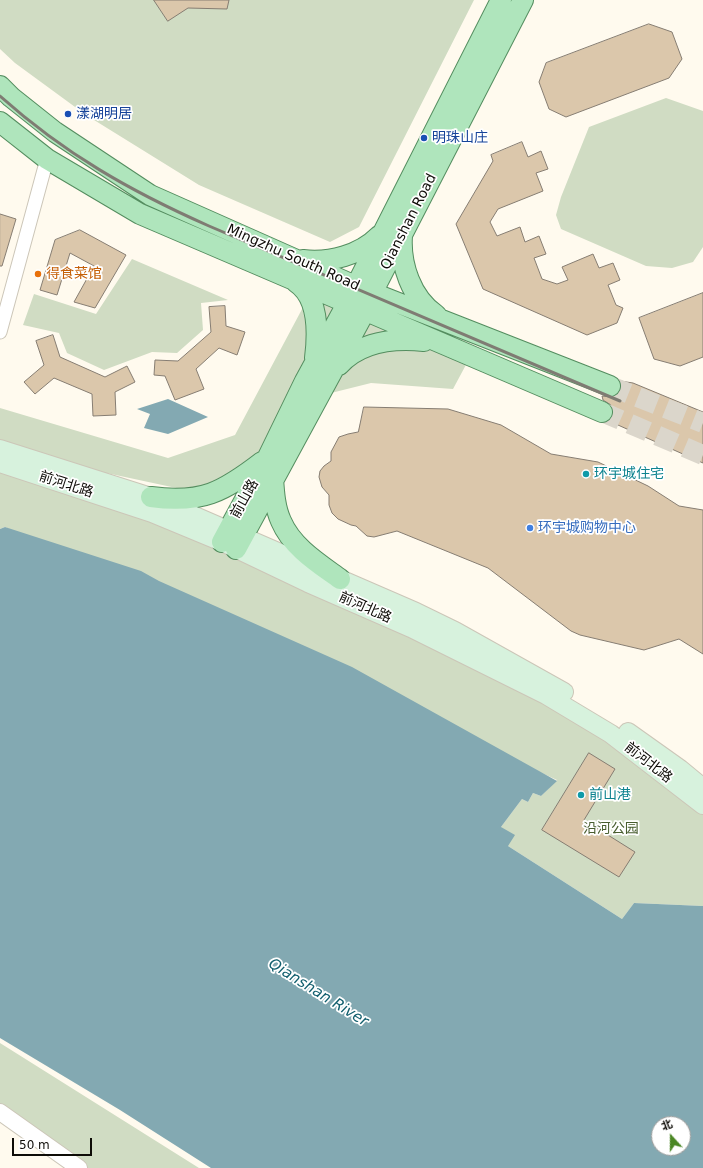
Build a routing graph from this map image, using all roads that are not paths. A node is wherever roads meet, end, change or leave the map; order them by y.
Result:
1 (501, 0) edge
2 (523, 0) edge
3 (0, 86) edge
4 (0, 122) edge
5 (47, 159) junction
6 (150, 195) junction
7 (140, 214) junction
8 (393, 232) junction
9 (294, 259) junction
10 (291, 279) junction
11 (360, 298) junction
12 (442, 320) junction
13 (0, 332) edge
14 (444, 345) junction
15 (312, 368) junction
16 (331, 374) junction
17 (610, 386) tunnel mouth
18 (602, 412) tunnel mouth
19 (0, 449) edge
20 (268, 457) junction
21 (0, 463) edge
22 (273, 478) junction
23 (151, 497) junction
24 (232, 540) junction
25 (340, 579) junction
26 (703, 788) edge
27 (703, 805) edge
28 (0, 1112) edge
29 (79, 1168) edge

1 - 8 main road, Qianshan Road
2 - 8 main road, Qianshan Road
3 - 6 main road, Mingzhu South Road
4 - 5 main road, Mingzhu South Road
5 - 7 main road, Mingzhu South Road
5 - 13 street
6 - 7 main road
6 - 9 main road, Mingzhu South Road
7 - 10 main road, Mingzhu South Road
8 - 9 main road
8 - 11 main road, Qianshan Road
8 - 12 main road
9 - 11 main road, Mingzhu South Road
10 - 11 main road, Mingzhu South Road
10 - 15 main road
11 - 12 main road, Mingzhu South Road
11 - 14 main road, Mingzhu South Road
11 - 15 main road, Qianshan Road
11 - 16 main road, Qianshan Road
12 - 17 main road, Mingzhu South Road
14 - 16 main road
14 - 18 main road, Mingzhu South Road
15 - 20 main road, Qianshan Road
16 - 22 main road, Qianshan Road
19 - 23 main road, 前河北路
20 - 23 main road
20 - 24 main road, 前山路
21 - 24 main road, 前河北路
22 - 24 main road, Qianshan Road
22 - 25 main road
23 - 24 main road, 前河北路
24 - 25 main road, 前河北路
24 - 27 main road, 前河北路
25 - 26 main road, 前河北路
28 - 29 street

